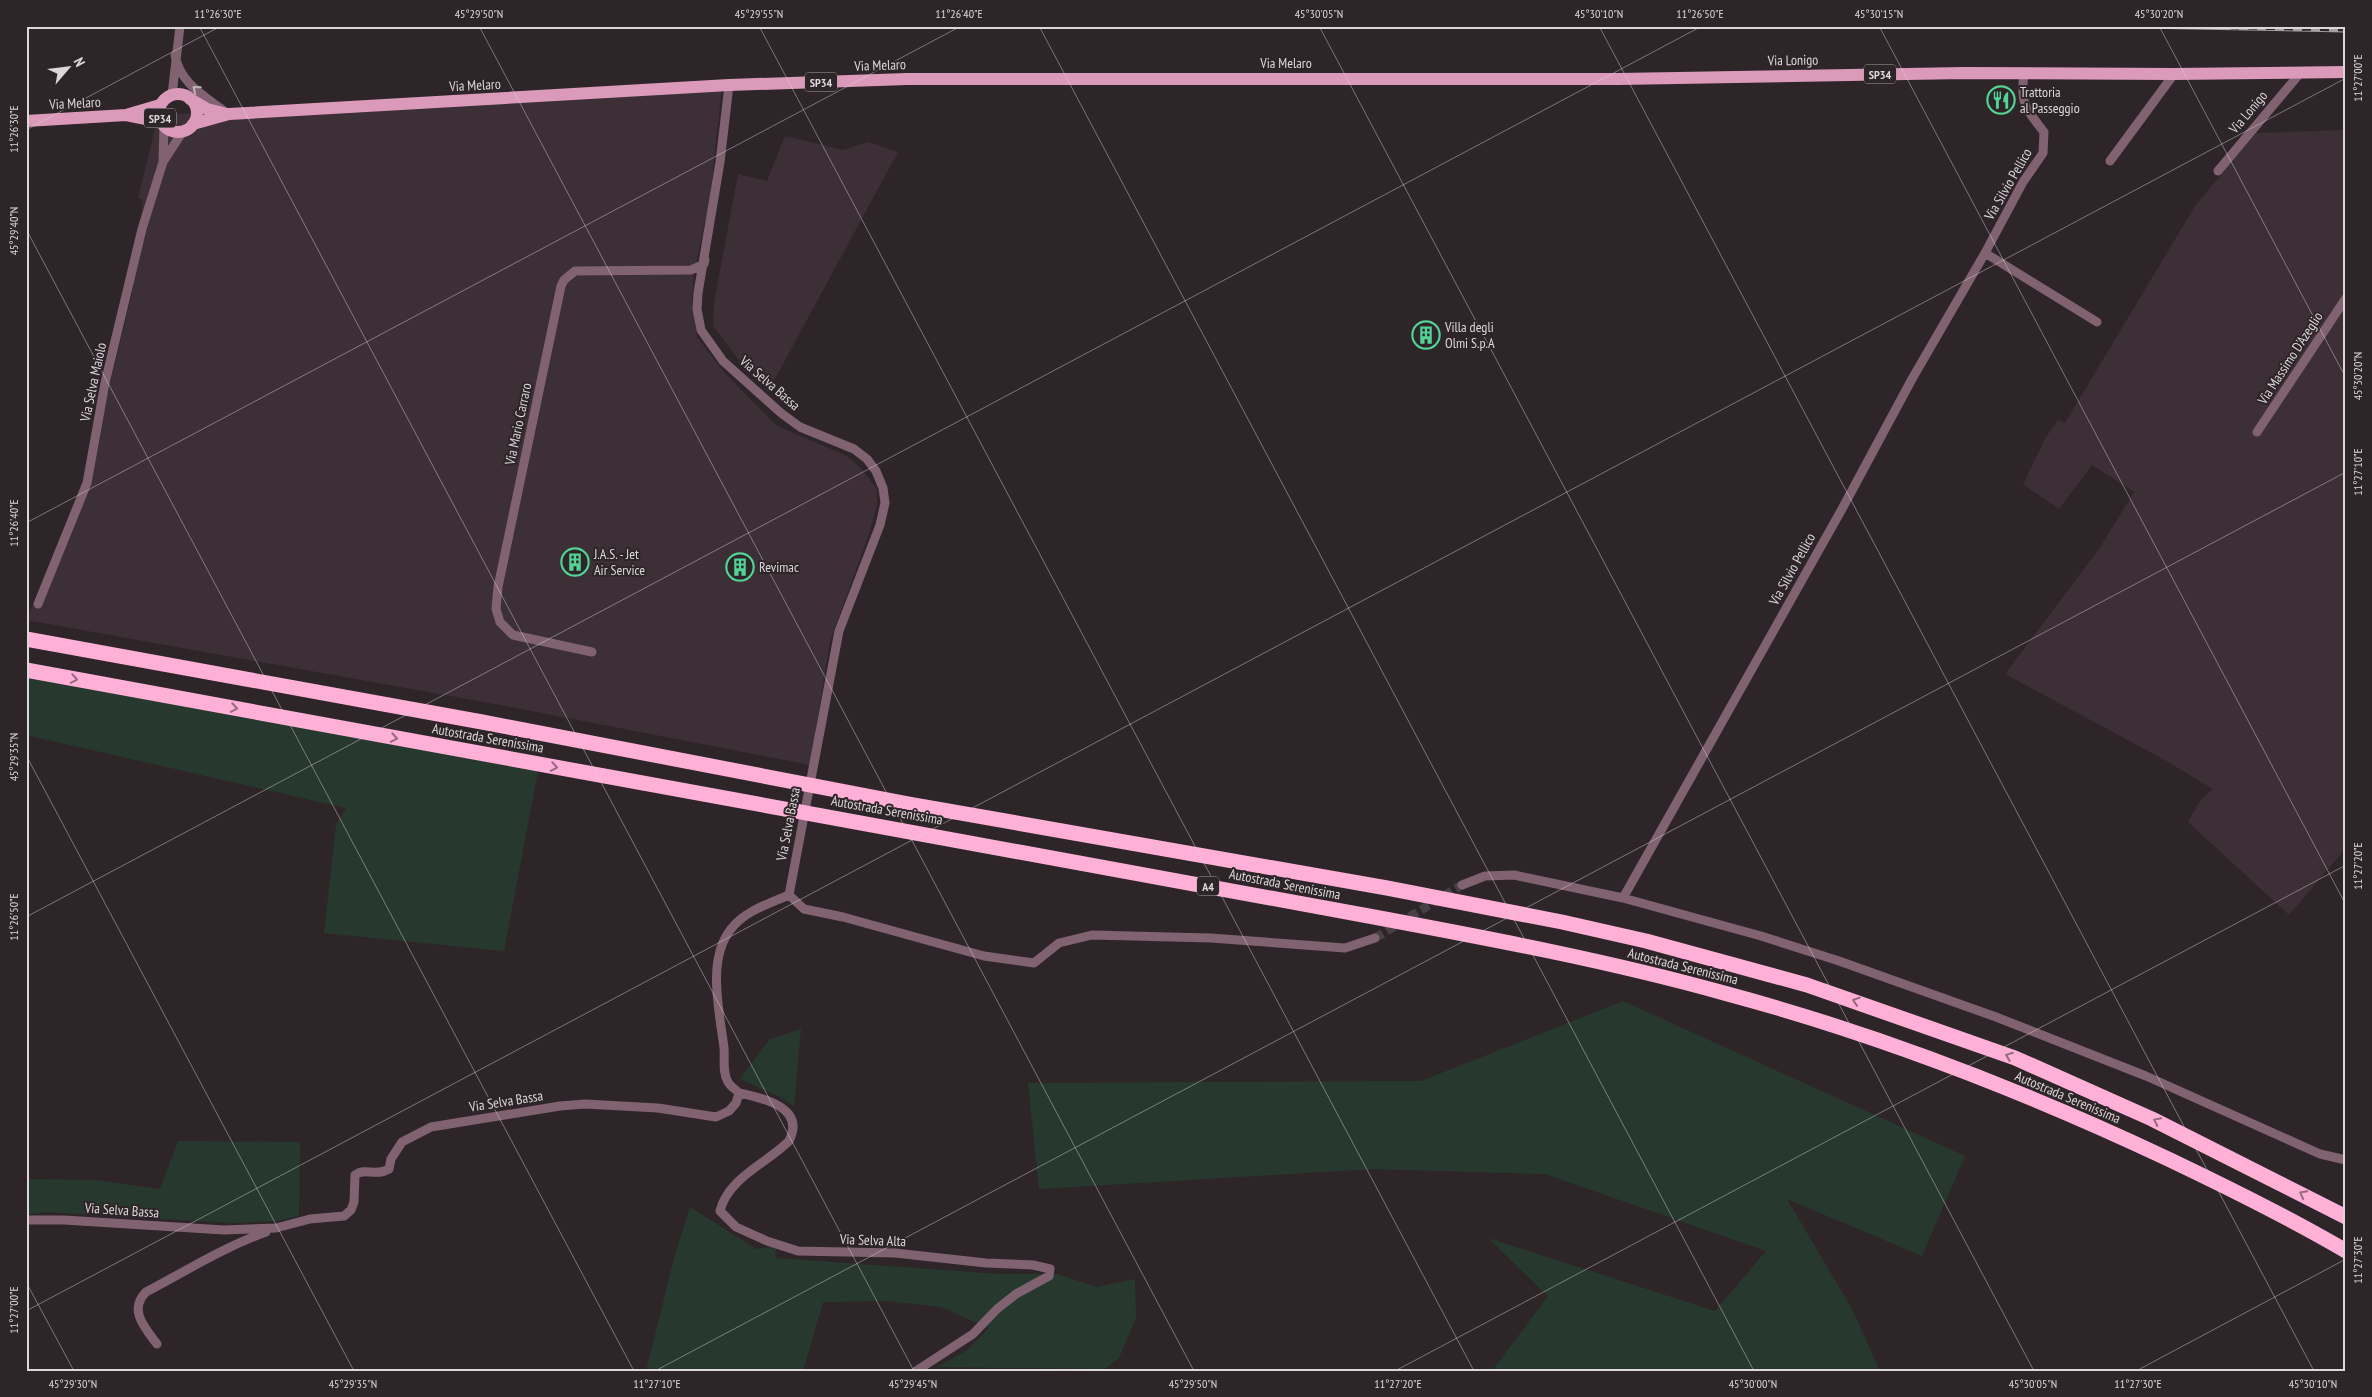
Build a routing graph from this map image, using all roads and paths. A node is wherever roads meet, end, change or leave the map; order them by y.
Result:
1 (180, 26) edge
2 (175, 55) junction
3 (2024, 72) junction
4 (2301, 72) junction
5 (2346, 72) edge
6 (2174, 74) junction
7 (1413, 78) joint
8 (730, 85) junction
9 (172, 95) junction
10 (189, 98) junction
11 (160, 105) junction
12 (229, 114) junction
13 (126, 115) junction
14 (26, 121) edge
15 (163, 124) junction
16 (188, 127) junction
17 (2110, 161) dead end
18 (163, 162) junction
19 (2218, 171) dead end
20 (1985, 253) junction
21 (705, 260) junction
22 (2346, 298) edge
23 (2096, 322) dead end
24 (2257, 432) dead end
25 (38, 604) dead end
26 (26, 639) edge
27 (592, 652) dead end
28 (26, 670) edge
29 (1462, 885) tunnel mouth
30 (789, 895) junction
31 (1623, 898) junction
32 (1375, 938) tunnel mouth
33 (739, 1093) junction
34 (2346, 1160) edge
35 (2346, 1217) edge
36 (26, 1220) edge
37 (276, 1228) junction
38 (2346, 1251) edge
39 (157, 1344) dead end
40 (916, 1371) edge

1 - 2 street
2 - 9 street
12 -> 2 street
3 - 6 main road, Via Lonigo / SP34
3 - 7 main road, Via Lonigo / SP34
3 - 20 street, Via Silvio Pellico
4 - 5 main road, Via Lonigo / SP34
4 - 6 main road, Via Lonigo / SP34
4 - 19 street, Via Lonigo
6 - 17 street
7 - 8 main road, Via Melaro / SP34
8 - 12 main road, Via Melaro / SP34
8 - 21 street, Via Selva Bassa
9 - 10 main road, Via Melaro / SP34
9 - 11 main road, Via Melaro / SP34
10 - 12 main road, Via Melaro / SP34
10 - 16 main road, SP34
11 - 13 main road, Via Melaro / SP34
11 - 15 main road, SP34
12 - 16 main road, Via Melaro / SP34
13 - 14 main road, Via Melaro / SP34
13 - 15 main road, Via Melaro / SP34
15 - 16 main road, Via Melaro / SP34
15 - 18 street, Via Selva Maiolo
16 - 18 street, Via Selva Maiolo
18 - 25 street, Via Selva Maiolo
20 - 23 street
20 - 31 street, Via Silvio Pellico
21 - 27 street, Via Mario Carraro
21 - 30 street, Via Selva Bassa
22 - 24 street, Via Massimo D'Azeglio
35 -> 26 highway, Autostrada Serenissima / A4
28 -> 38 highway, Autostrada Serenissima / A4
29 - 31 street
30 - 32 street
30 - 33 street
31 - 34 street
33 - 37 street, Via Selva Bassa
33 - 40 street, Via Selva Alta
36 - 37 street, Via Selva Bassa
37 - 39 street, Via Selva Bassa

